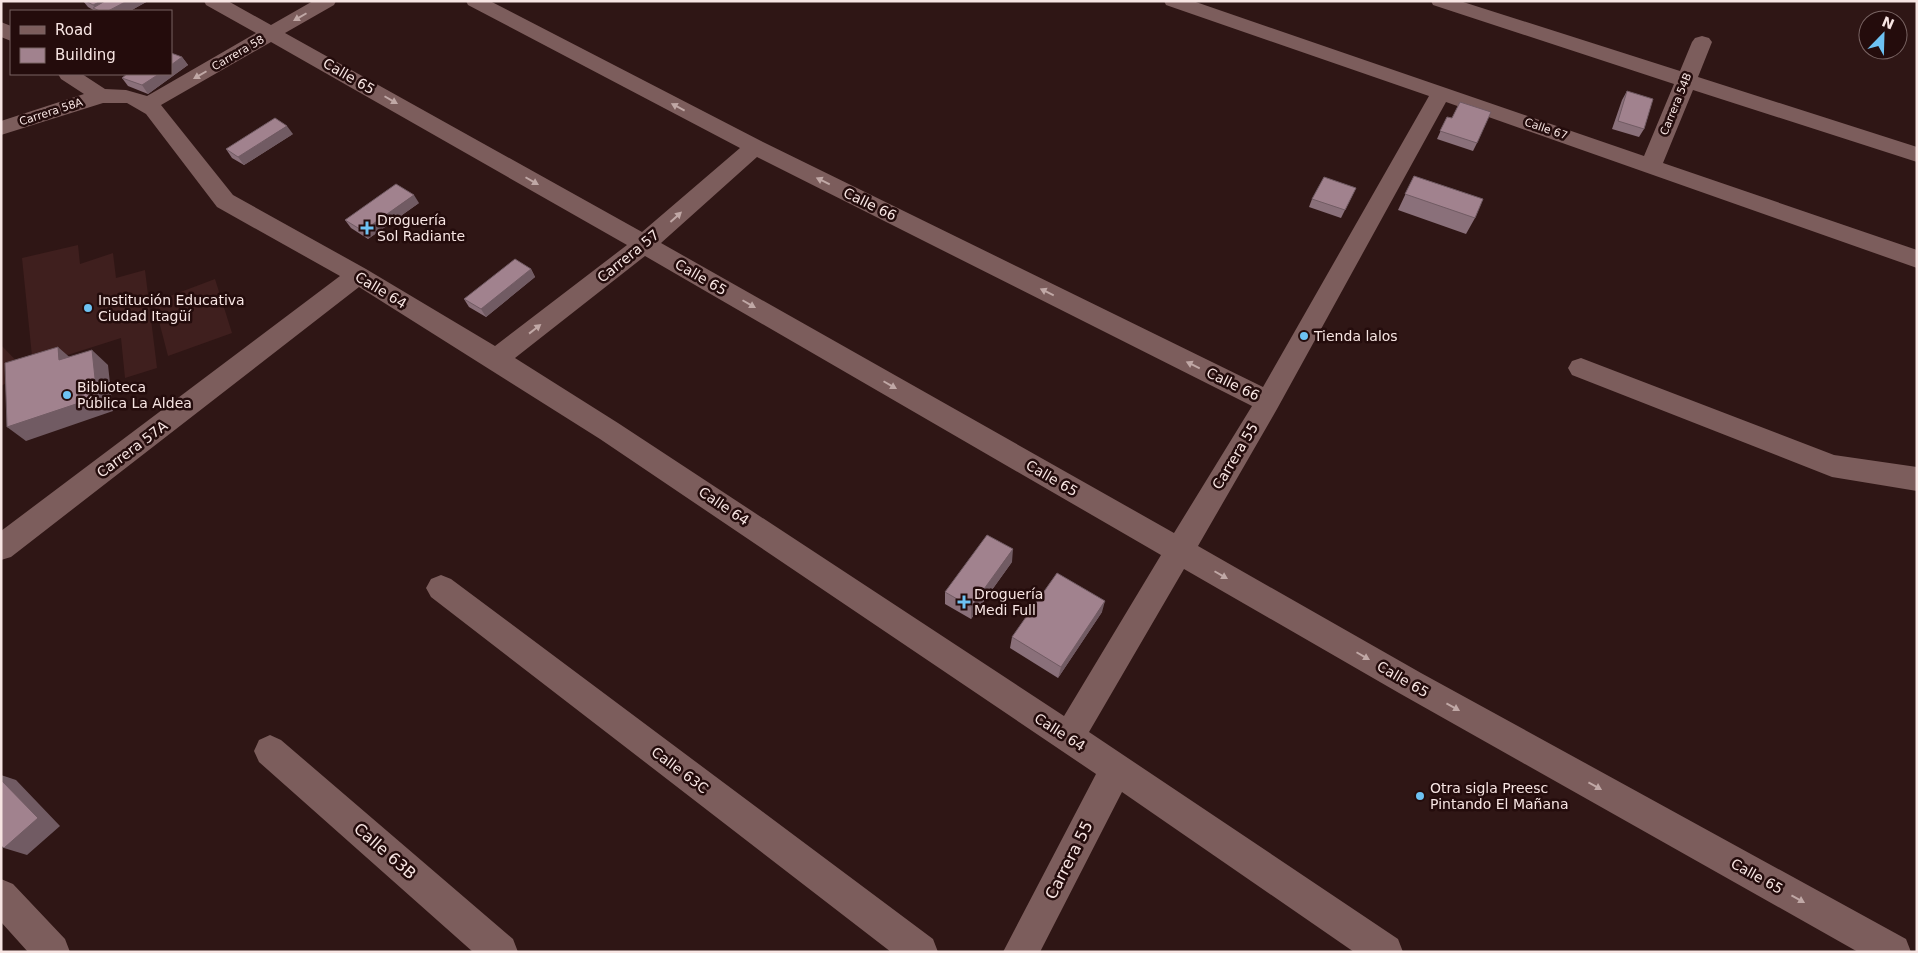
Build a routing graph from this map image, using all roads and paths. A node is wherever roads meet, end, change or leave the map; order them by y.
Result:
1 (213, 1) edge
2 (327, 1) edge
3 (475, 1) edge
4 (1174, 1) edge
5 (1440, 1) edge
6 (272, 33) junction
7 (1702, 42) dead end
8 (70, 75) edge
9 (1686, 80) junction
10 (1441, 93) junction
11 (101, 96) junction
12 (148, 104) junction
13 (1, 128) edge
14 (755, 147) junction
15 (1917, 155) edge
16 (1650, 166) junction
17 (644, 244) junction
18 (1917, 259) edge
19 (358, 275) junction
20 (496, 359) junction
21 (1581, 368) dead end
22 (1268, 402) junction
23 (1917, 479) edge
24 (1, 548) edge
25 (1179, 551) junction
26 (441, 588) dead end
27 (1068, 738) junction
28 (270, 750) dead end
29 (1116, 769) junction
30 (1, 896) edge
31 (52, 952) edge
32 (500, 952) edge
33 (920, 952) edge
34 (1022, 952) edge
35 (1385, 952) edge
36 (1893, 952) edge

1 - 6 street, Calle 65
2 -> 6 street, Carrera 58
14 -> 3 street, Calle 66
4 - 10 street, Calle 67
5 - 9 street
6 -> 12 street, Carrera 58
6 -> 17 street, Calle 65
7 - 9 street, Carrera 54B
8 - 11 street
9 - 15 street
9 - 16 street, Carrera 54B
10 - 16 street, Calle 67
10 - 22 street, Carrera 55
11 - 12 street
11 - 13 street, Carrera 58A
12 - 19 street, Calle 64
17 -> 14 street, Carrera 57
22 -> 14 street, Calle 66
16 - 18 street, Calle 67
20 -> 17 street, Carrera 57
17 -> 25 street, Calle 65
19 - 20 street, Calle 64
19 - 24 street, Carrera 57A
20 - 27 street, Calle 64
21 - 23 street
22 - 25 street, Carrera 55
25 - 27 street, Carrera 55
25 -> 36 street, Calle 65
26 - 33 street, Calle 63C
27 - 29 street, Calle 64
28 - 32 street, Calle 63B
29 - 34 street, Carrera 55
29 - 35 street, Calle 64
30 - 31 street

